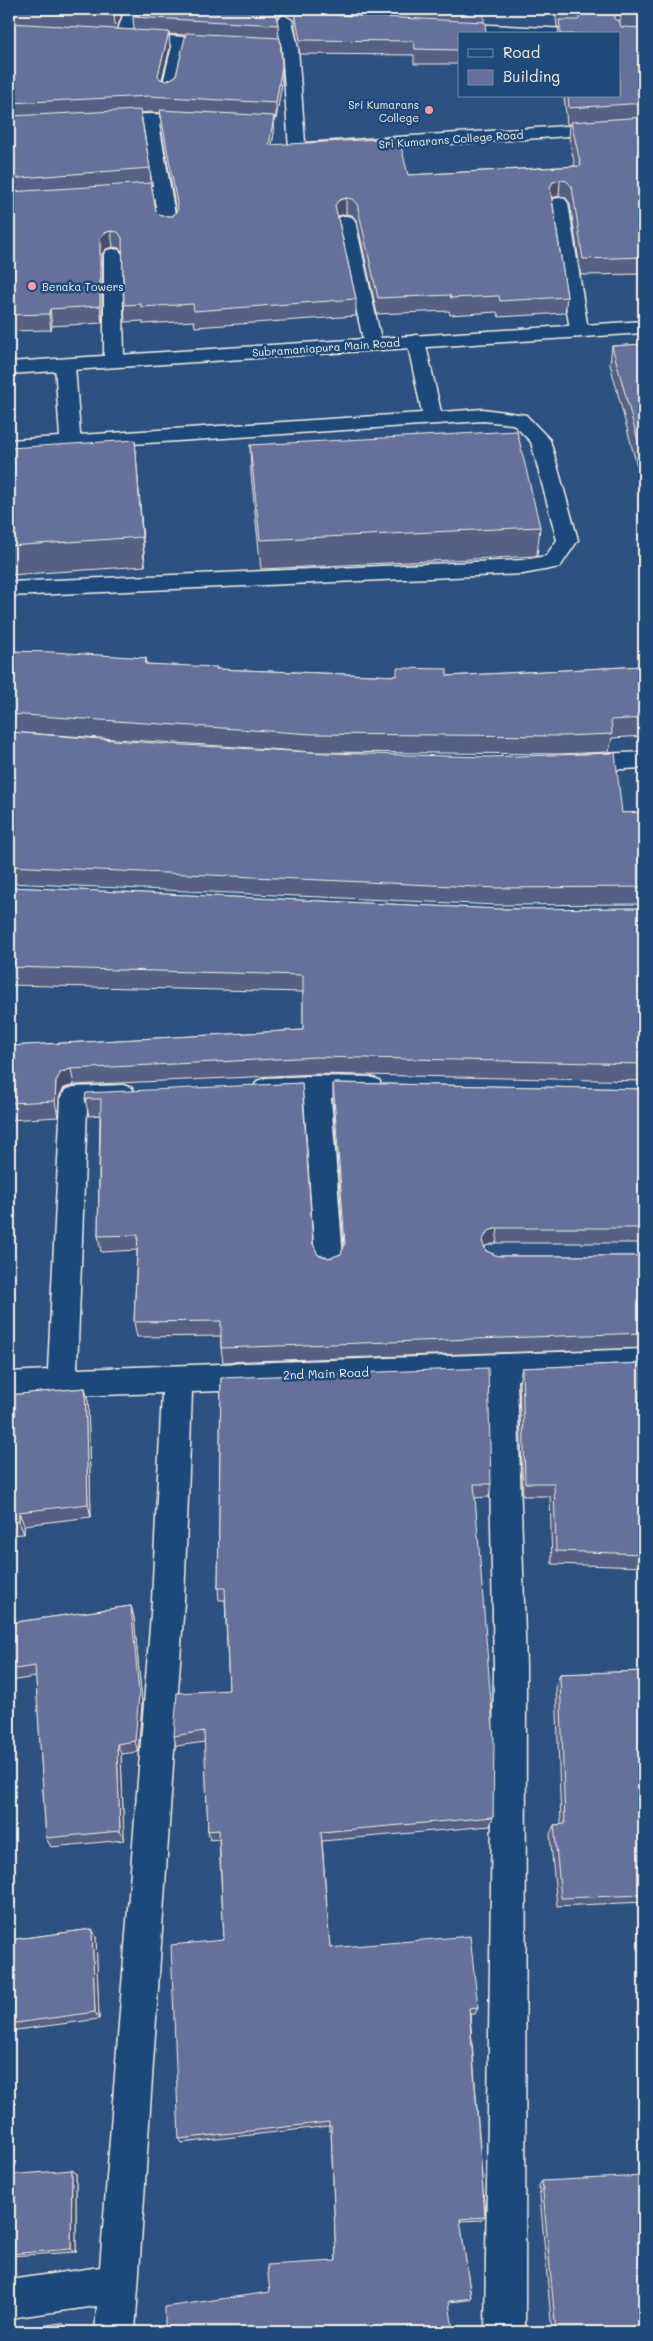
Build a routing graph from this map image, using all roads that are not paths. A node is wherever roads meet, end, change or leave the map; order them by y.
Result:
1 (132, 9) edge
2 (278, 15) edge
3 (303, 21) edge
4 (431, 27) edge
5 (529, 32) edge
6 (104, 37) edge
7 (124, 38) junction
8 (180, 42) junction
9 (235, 45) edge
10 (272, 47) edge
11 (290, 48) junction
12 (168, 91) edge
13 (150, 119) junction
14 (93, 121) edge
15 (217, 122) edge
16 (275, 125) edge
17 (294, 126) junction
18 (644, 126) edge
19 (162, 191) junction
20 (95, 196) edge
21 (558, 203) dead end
22 (346, 220) dead end
23 (168, 226) edge
24 (113, 254) dead end
25 (644, 326) edge
26 (579, 330) junction
27 (416, 341) junction
28 (373, 344) junction
29 (114, 361) junction
30 (65, 365) junction
31 (9, 368) edge
32 (432, 418) junction
33 (70, 441) junction
34 (9, 446) edge
35 (9, 589) edge
36 (644, 760) edge
37 (559, 764) edge
38 (317, 1087) junction
39 (392, 1089) edge
40 (239, 1091) edge
41 (152, 1095) edge
42 (329, 1259) edge
43 (644, 1362) edge
44 (502, 1366) junction
45 (178, 1379) junction
46 (62, 1383) junction
47 (9, 1385) edge
48 (119, 2284) junction
49 (9, 2299) edge
50 (115, 2332) edge
51 (505, 2332) edge

1 - 7 street
2 - 3 street
2 - 11 street, Sri Kumarans College Road
4 - 5 street
6 - 7 street
7 - 8 street
8 - 9 street
8 - 12 lane
10 - 11 street
11 - 17 street, Sri Kumarans College Road
13 - 14 street
13 - 15 street
13 - 19 street
16 - 17 street
17 - 18 street, Sri Kumarans College Road
19 - 20 street
19 - 23 street
21 - 26 street
22 - 28 street
24 - 29 street
25 - 26 street, Subramaniapura Main Road
26 - 27 street, Subramaniapura Main Road
27 - 28 street, Subramaniapura Main Road
27 - 32 street
28 - 29 street, Subramaniapura Main Road
29 - 30 street, Subramaniapura Main Road
30 - 31 street, Subramaniapura Main Road
30 - 33 street
32 - 33 street
32 - 35 street
33 - 34 street
36 - 37 street
38 - 39 street
38 - 40 street
38 - 42 street
41 - 46 street
43 - 44 street, 2nd Main Road
44 - 45 street, 2nd Main Road
44 - 51 street
45 - 46 street, 2nd Main Road
45 - 48 street
46 - 47 street, 2nd Main Road
48 - 49 street
48 - 50 street

